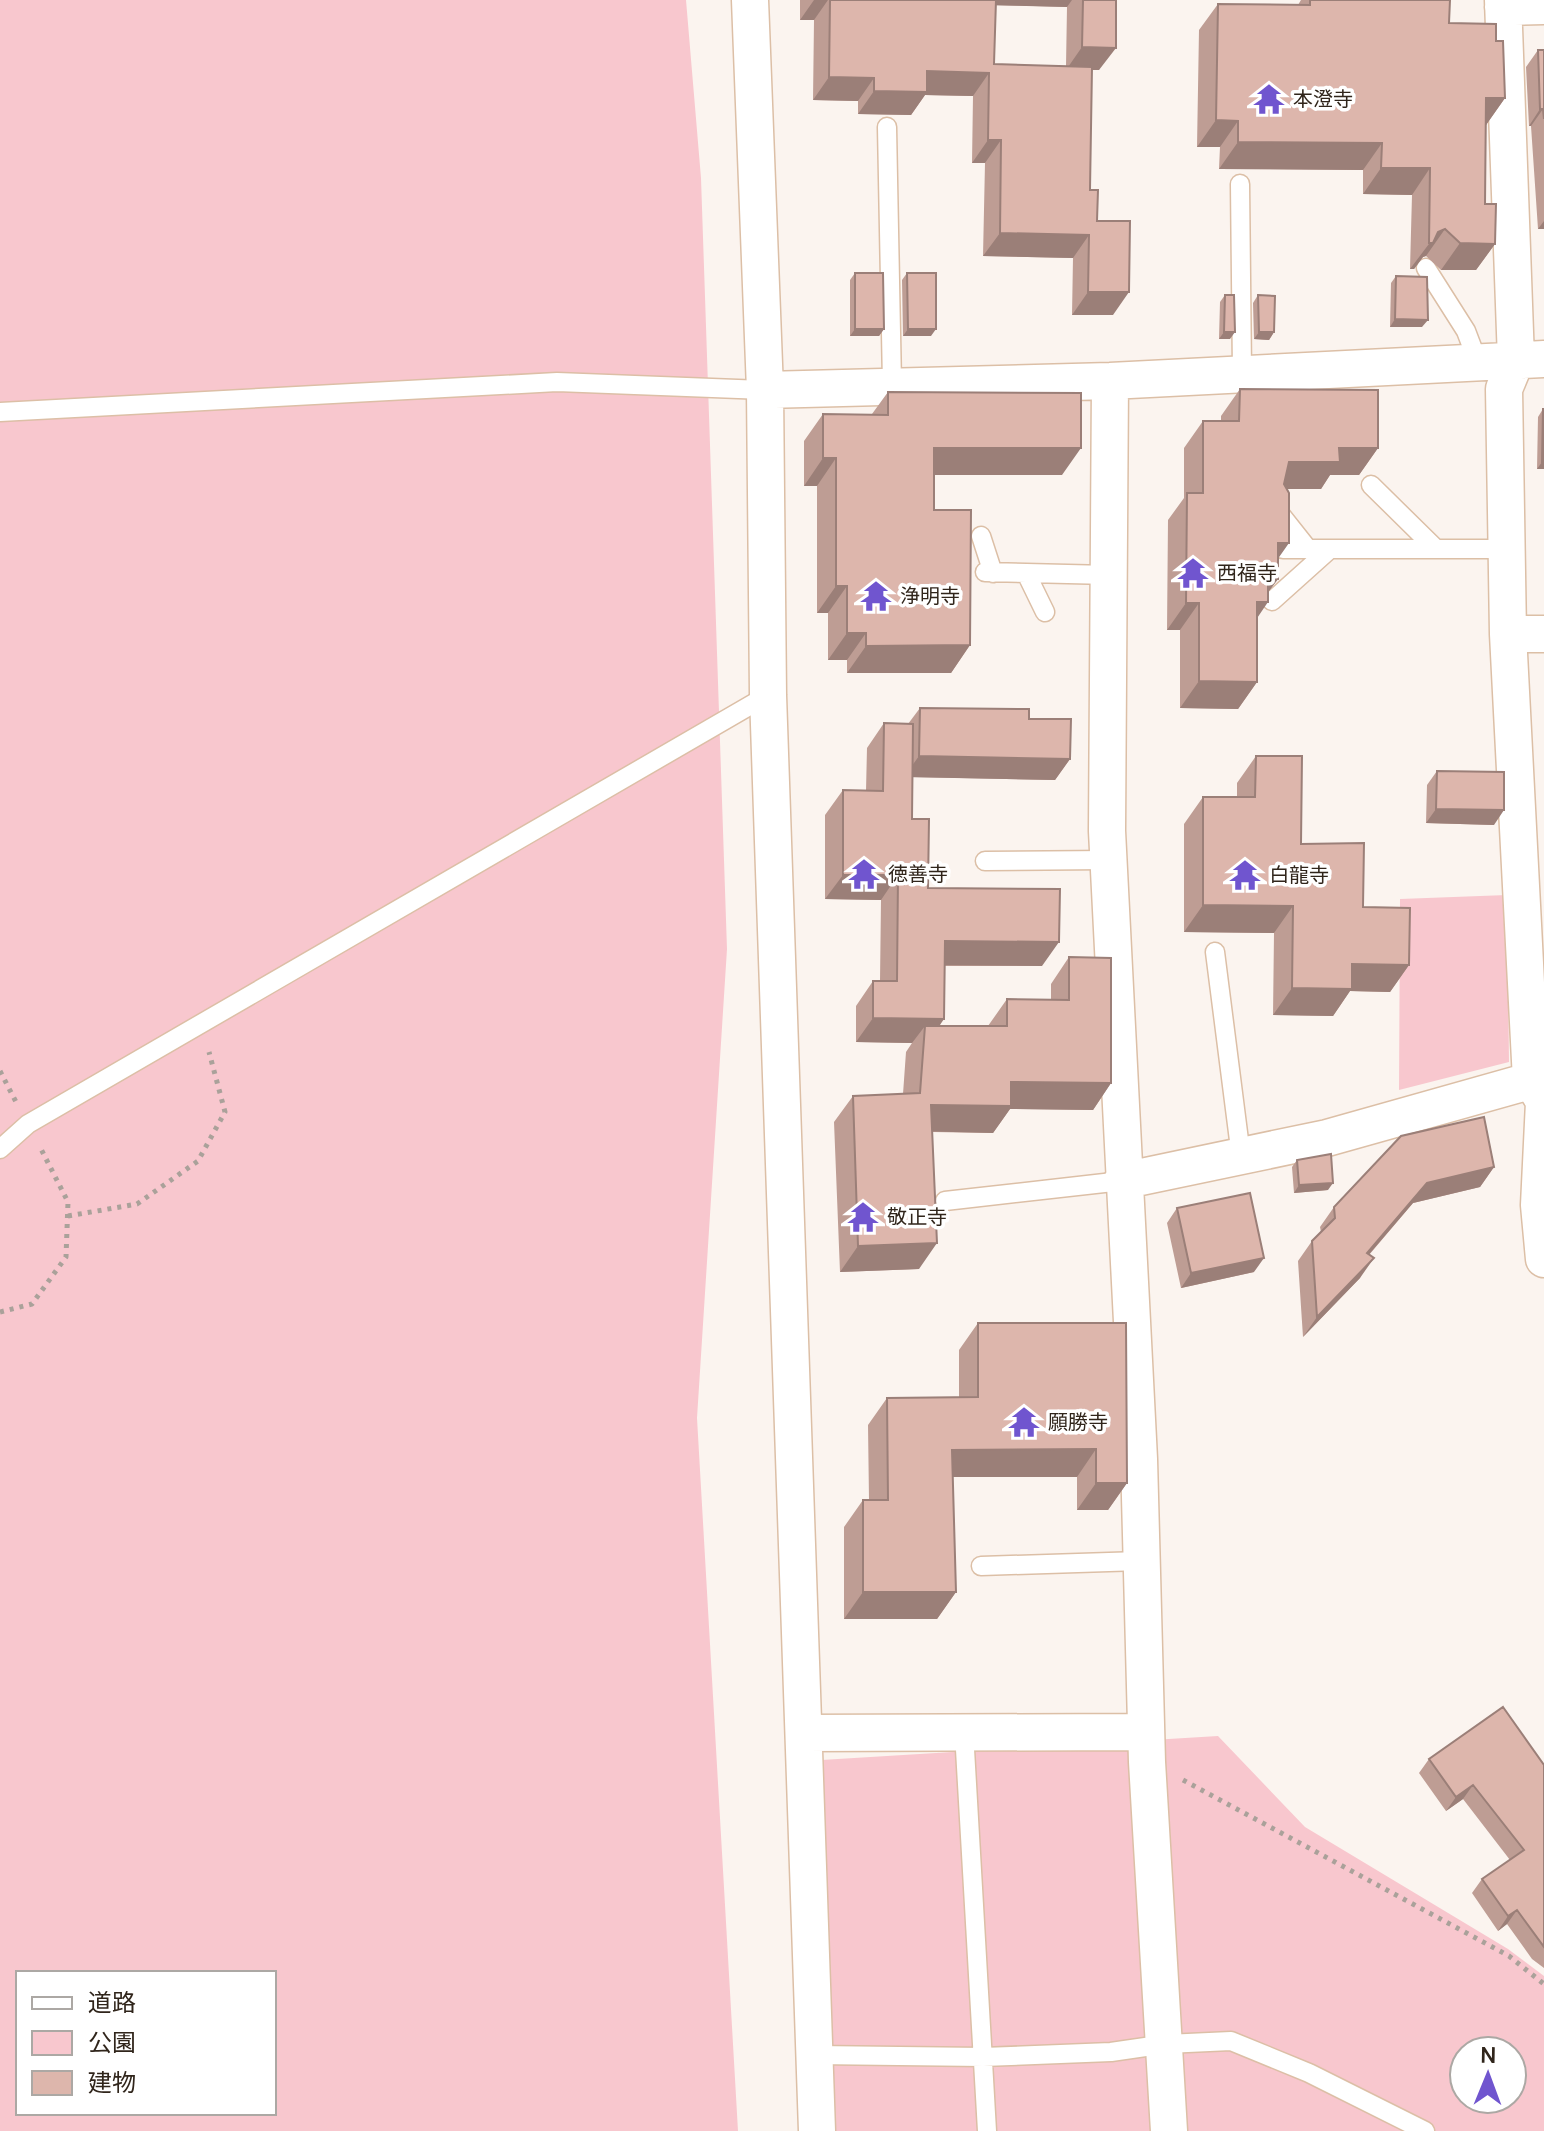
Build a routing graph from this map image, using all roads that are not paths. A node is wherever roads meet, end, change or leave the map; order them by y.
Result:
1 (750, 0) edge
2 (1503, 3) edge
3 (1544, 6) edge
4 (887, 127) dead end
5 (1240, 184) dead end
6 (1426, 268) edge
7 (1530, 359) edge
8 (1477, 360) junction
9 (1242, 372) junction
10 (1110, 381) junction
11 (892, 384) junction
12 (765, 390) junction
13 (0, 412) edge
14 (1371, 485) edge
15 (1277, 510) edge
16 (981, 536) dead end
17 (1435, 548) junction
18 (1283, 549) edge
19 (1308, 549) junction
20 (1330, 549) junction
21 (1507, 549) junction
22 (1026, 573) junction
23 (1109, 575) junction
24 (1272, 601) edge
25 (1045, 612) dead end
26 (1508, 634) junction
27 (1544, 634) edge
28 (768, 695) junction
29 (1108, 860) junction
30 (985, 861) dead end
31 (1215, 952) dead end
32 (1541, 1090) edge
33 (0, 1149) edge
34 (1241, 1156) junction
35 (1122, 1181) junction
36 (945, 1201) dead end
37 (1544, 1259) edge
38 (1140, 1561) junction
39 (981, 1566) dead end
40 (964, 1732) junction
41 (804, 1733) junction
42 (1146, 1747) junction
43 (1166, 2044) junction
44 (815, 2055) junction
45 (983, 2057) junction
46 (817, 2131) edge
47 (987, 2131) edge
48 (1169, 2131) edge
49 (1425, 2131) edge

1 - 12 street
2 - 3 street
2 - 7 street
4 - 11 lane
5 - 9 lane
6 - 8 lane
7 - 8 street
7 - 21 street
8 - 9 street
9 - 10 street
10 - 11 street
10 - 23 street
11 - 12 street
12 - 13 lane
12 - 28 street
14 - 17 lane
15 - 19 lane
16 - 22 lane
17 - 20 lane
17 - 21 lane
18 - 19 lane
19 - 20 lane
20 - 24 lane
21 - 26 street
22 - 23 lane
22 - 25 lane
23 - 29 street
26 - 27 street
26 - 32 street
28 - 33 lane
28 - 41 street
29 - 30 lane
29 - 35 street
31 - 34 lane
32 - 34 street
32 - 37 street
34 - 35 street
35 - 36 lane
35 - 38 street
38 - 39 lane
38 - 42 street
40 - 41 street
40 - 42 street
40 - 45 lane
41 - 44 street
42 - 43 street
43 - 45 lane
43 - 48 street
43 - 49 lane
44 - 45 lane
44 - 46 street
45 - 47 lane

